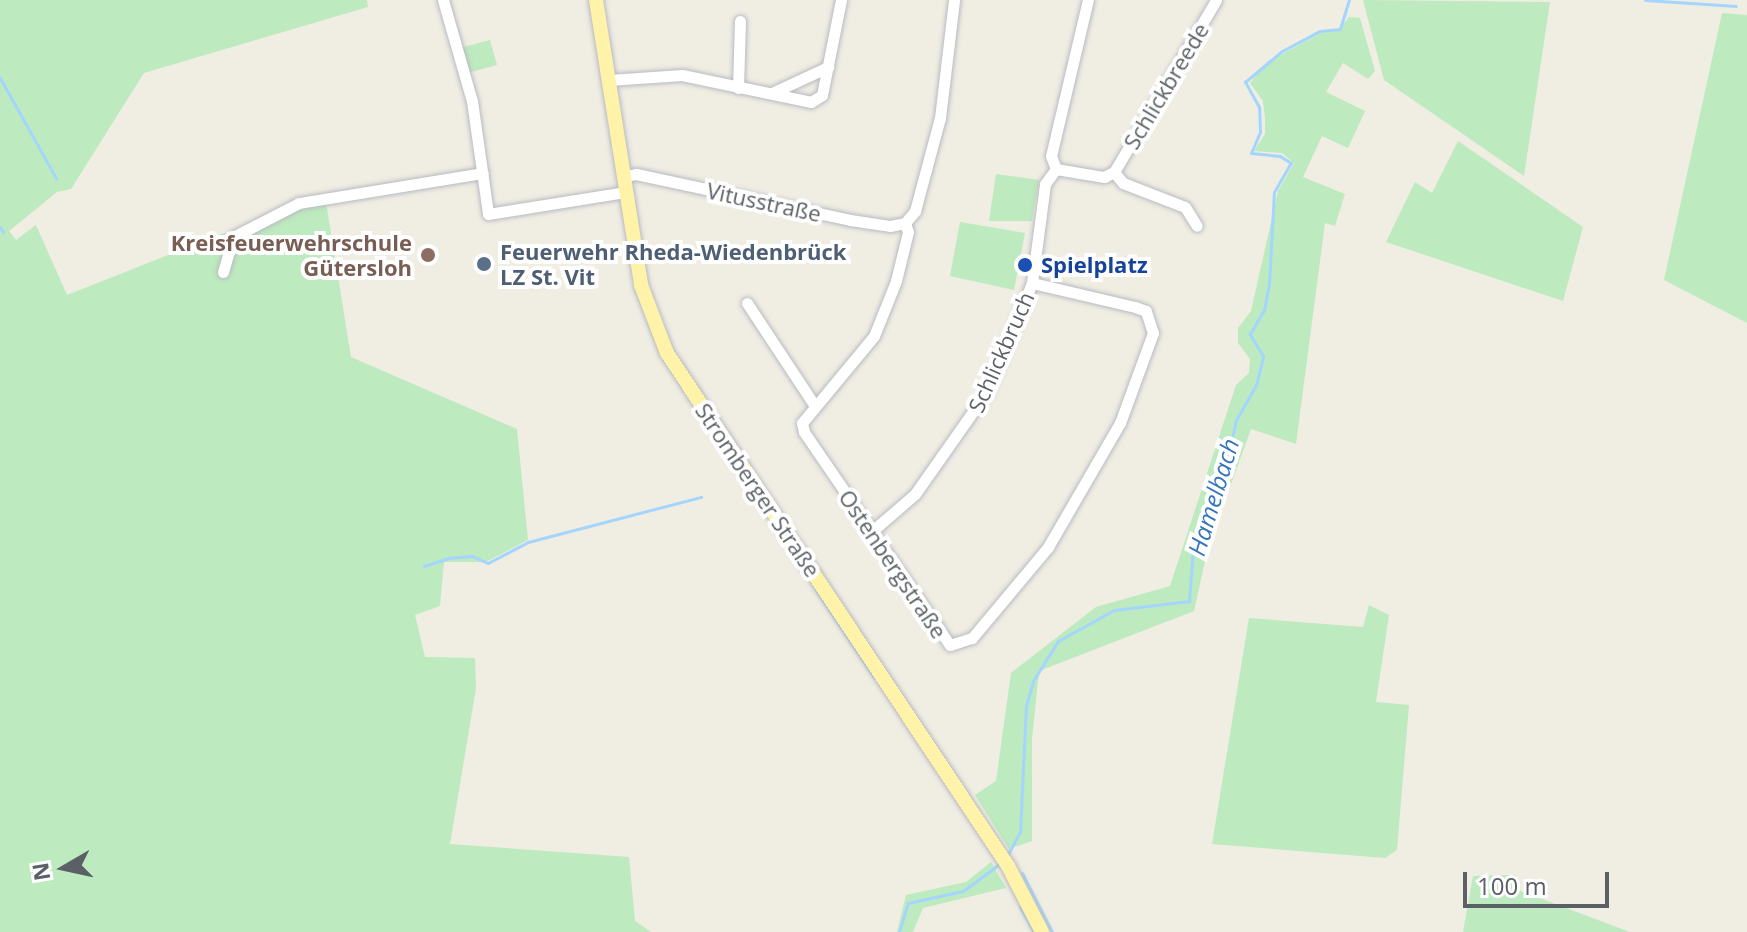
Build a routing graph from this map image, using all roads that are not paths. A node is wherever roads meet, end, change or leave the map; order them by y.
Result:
1 (443, 0) edge
2 (596, 0) edge
3 (841, 0) edge
4 (954, 0) edge
5 (1088, 0) edge
6 (1216, 0) edge
7 (740, 21) dead end
8 (828, 67) junction
9 (609, 80) junction
10 (738, 88) junction
11 (774, 92) junction
12 (1056, 169) junction
13 (1114, 172) junction
14 (483, 173) junction
15 (624, 176) junction
16 (626, 192) junction
17 (905, 223) junction
18 (1197, 226) dead end
19 (223, 272) dead end
20 (1032, 283) junction
21 (747, 303) dead end
22 (815, 406) junction
23 (871, 532) junction
24 (1042, 932) edge

1 - 14 street
2 - 9 main road, Stromberger Straße
3 - 8 street
4 - 17 street
5 - 12 street, Schlickbruch
6 - 13 street, Schlickbreede
7 - 10 street
8 - 11 street
8 - 11 street
9 - 10 street
9 - 15 main road, Stromberger Straße
10 - 11 street
12 - 13 street, Schlickbreede
12 - 20 street, Schlickbruch
13 - 18 street, Schlickbreede
14 - 16 street
14 - 19 street
15 - 16 main road, Stromberger Straße
15 - 17 street, Vitusstraße
16 - 24 main road, Stromberger Straße
17 - 22 street
20 - 23 street, Schlickbruch
20 - 23 street, Ostenbergstraße
21 - 22 street
22 - 23 street, Ostenbergstraße

